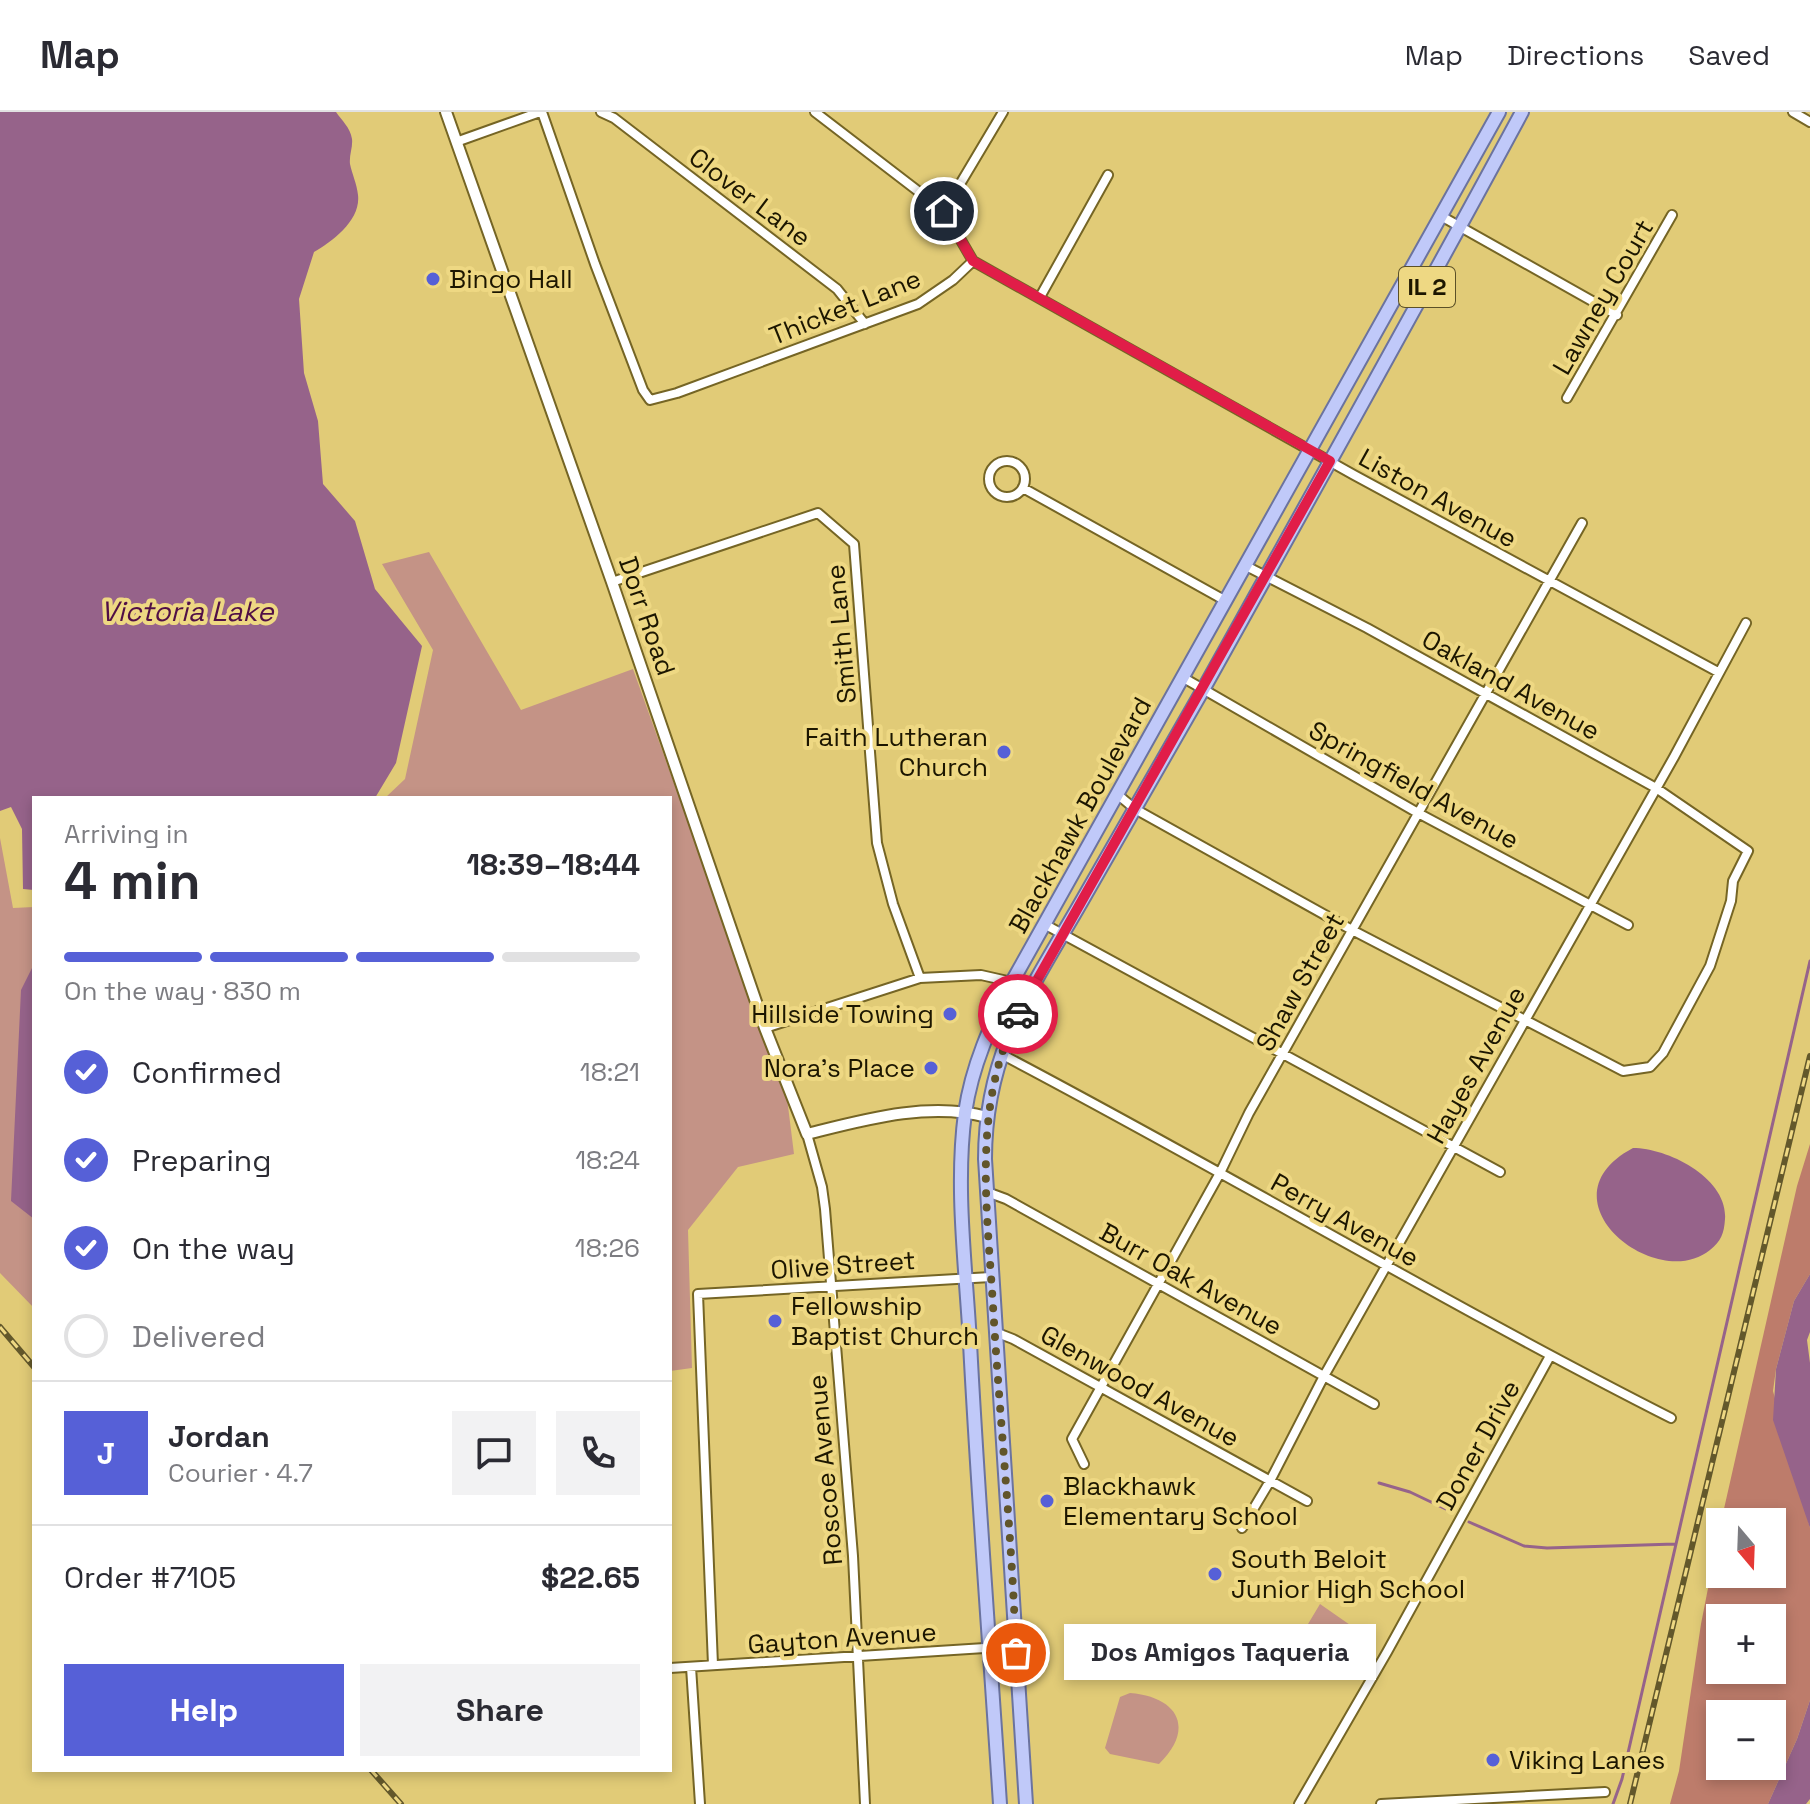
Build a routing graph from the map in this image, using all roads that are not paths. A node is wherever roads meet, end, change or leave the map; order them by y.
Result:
1 (446, 112) edge
2 (541, 112) edge
3 (601, 112) edge
4 (815, 112) edge
5 (1003, 112) edge
6 (1499, 112) edge
7 (1522, 112) edge
8 (1793, 112) edge
9 (1810, 122) edge
10 (456, 142) junction
11 (1108, 175) dead end
12 (944, 211) junction
13 (1672, 215) dead end
14 (1441, 216) junction
15 (1460, 227) junction
16 (973, 261) junction
17 (1040, 297) junction
18 (1617, 315) junction
19 (865, 324) junction
20 (1567, 398) dead end
21 (1311, 450) junction
22 (1330, 461) junction
23 (1023, 488) junction
24 (1582, 523) dead end
25 (1246, 566) junction
26 (1266, 576) junction
27 (1550, 581) junction
28 (612, 582) junction
29 (1226, 601) junction
30 (1746, 623) dead end
31 (1718, 672) junction
32 (1182, 677) junction
33 (1203, 689) junction
34 (1486, 696) junction
35 (1656, 788) junction
36 (1117, 794) junction
37 (1135, 809) junction
38 (1418, 813) junction
39 (1591, 905) junction
40 (1044, 924) junction
41 (1628, 925) dead end
42 (1352, 930) junction
43 (1064, 934) junction
44 (920, 978) junction
45 (1012, 982) junction
46 (1524, 1020) junction
47 (765, 1028) junction
48 (1283, 1053) junction
49 (1001, 1054) junction
50 (966, 1111) junction
51 (987, 1117) junction
52 (807, 1134) junction
53 (1453, 1148) junction
54 (1500, 1172) dead end
55 (1220, 1173) junction
56 (987, 1192) junction
57 (1386, 1267) junction
58 (966, 1276) junction
59 (991, 1277) junction
60 (1159, 1284) junction
61 (830, 1286) junction
62 (995, 1332) junction
63 (1550, 1356) junction
64 (1324, 1376) junction
65 (1101, 1388) junction
66 (1374, 1404) dead end
67 (1671, 1418) dead end
68 (1084, 1464) dead end
69 (1270, 1481) junction
70 (1307, 1501) dead end
71 (1242, 1528) dead end
72 (1016, 1646) junction
73 (990, 1647) junction
74 (858, 1657) junction
75 (713, 1665) junction
76 (691, 1667) junction
77 (672, 1668) edge
78 (1605, 1792) dead end
79 (700, 1804) edge
80 (865, 1804) edge
81 (1000, 1804) edge
82 (1026, 1804) edge
83 (1299, 1804) edge
84 (1381, 1804) edge

1 - 10 street, Dorr Road
2 - 10 street
2 - 19 street, Thicket Lane
3 - 19 street, Clover Lane
4 - 12 street
5 - 12 street
6 - 14 main road, Blackhawk Boulevard / IL 2
7 - 15 main road, Blackhawk Boulevard / IL 2
8 - 9 street
10 - 28 street, Dorr Road
11 - 17 street
12 - 16 street
13 - 18 street, Lawney Court
14 - 15 street
14 - 21 main road, Blackhawk Boulevard / IL 2
15 - 18 street
15 - 22 main road, Blackhawk Boulevard / IL 2
16 - 17 street, Liston Avenue
16 - 19 street, Thicket Lane
17 - 21 street, Liston Avenue
18 - 20 street, Lawney Court
21 - 22 street, Liston Avenue
21 - 25 main road, Blackhawk Boulevard / IL 2
22 - 26 main road, Blackhawk Boulevard / IL 2
22 - 27 street, Liston Avenue
23 - 23 street
23 - 29 street
24 - 27 street, Shaw Street
25 - 26 street, Oakland Avenue
25 - 29 main road, Blackhawk Boulevard / IL 2
26 - 33 main road, Blackhawk Boulevard / IL 2
26 - 34 street, Oakland Avenue
27 - 31 street, Liston Avenue
27 - 34 street, Shaw Street
28 - 44 street, Smith Lane
28 - 47 street, Dorr Road
29 - 32 main road, Blackhawk Boulevard / IL 2
30 - 31 street, Hayes Avenue
31 - 35 street, Hayes Avenue
32 - 33 street, Springfield Avenue
32 - 36 main road, Blackhawk Boulevard / IL 2
33 - 37 main road, Blackhawk Boulevard / IL 2
33 - 38 street, Springfield Avenue
34 - 35 street, Oakland Avenue
34 - 38 street, Shaw Street
35 - 39 street, Hayes Avenue
35 - 46 street, Oakland Avenue
36 - 37 street
36 - 40 main road, Blackhawk Boulevard / IL 2
37 - 42 street
37 - 43 main road, Blackhawk Boulevard / IL 2
38 - 39 street, Springfield Avenue
38 - 42 street, Shaw Street
39 - 41 street, Springfield Avenue
39 - 46 street, Hayes Avenue
40 - 43 street
40 - 45 main road, Blackhawk Boulevard / IL 2
42 - 46 street
42 - 48 street, Shaw Street
43 - 48 street
43 - 49 main road, Blackhawk Boulevard / IL 2
44 - 45 street
44 - 47 street
45 - 50 main road, Blackhawk Boulevard / IL 2
46 - 53 street, Hayes Avenue
47 - 52 street, Dorr Road
48 - 53 street
48 - 55 street, Shaw Street
49 - 51 main road, Blackhawk Boulevard / IL 2
49 - 55 street, Perry Avenue
50 - 51 street
50 - 52 street
50 - 58 main road, Blackhawk Boulevard / IL 2
51 - 56 main road, Blackhawk Boulevard / IL 2
52 - 61 street, Roscoe Avenue
53 - 54 street
53 - 57 street, Hayes Avenue
55 - 57 street, Perry Avenue
55 - 60 street, Shaw Street
56 - 59 main road, Blackhawk Boulevard / IL 2
56 - 60 street, Burr Oak Avenue
57 - 63 street, Perry Avenue
57 - 64 street, Hayes Avenue
58 - 59 street, Olive Street
58 - 61 street, Olive Street
58 - 73 main road, Blackhawk Boulevard / IL 2
59 - 62 main road, Blackhawk Boulevard / IL 2
60 - 64 street, Burr Oak Avenue
60 - 65 street, Shaw Street
61 - 74 street, Roscoe Avenue
61 - 75 street, Olive Street
62 - 65 street, Glenwood Avenue
62 - 72 main road, Blackhawk Boulevard / IL 2
63 - 67 street, Perry Avenue
63 - 83 street, Doner Drive
64 - 66 street, Burr Oak Avenue
64 - 69 street, Hayes Avenue
65 - 68 street, Shaw Street
65 - 69 street, Glenwood Avenue
69 - 70 street, Glenwood Avenue
69 - 71 street, Hayes Avenue
72 - 73 street, Gayton Avenue
72 - 82 main road, Blackhawk Boulevard / IL 2
73 - 74 street, Gayton Avenue
73 - 81 main road, Blackhawk Boulevard / IL 2
74 - 75 street, Gayton Avenue
74 - 80 street, Roscoe Avenue
75 - 76 street, Gayton Avenue
76 - 77 street, Gayton Avenue
76 - 79 street
78 - 84 street

